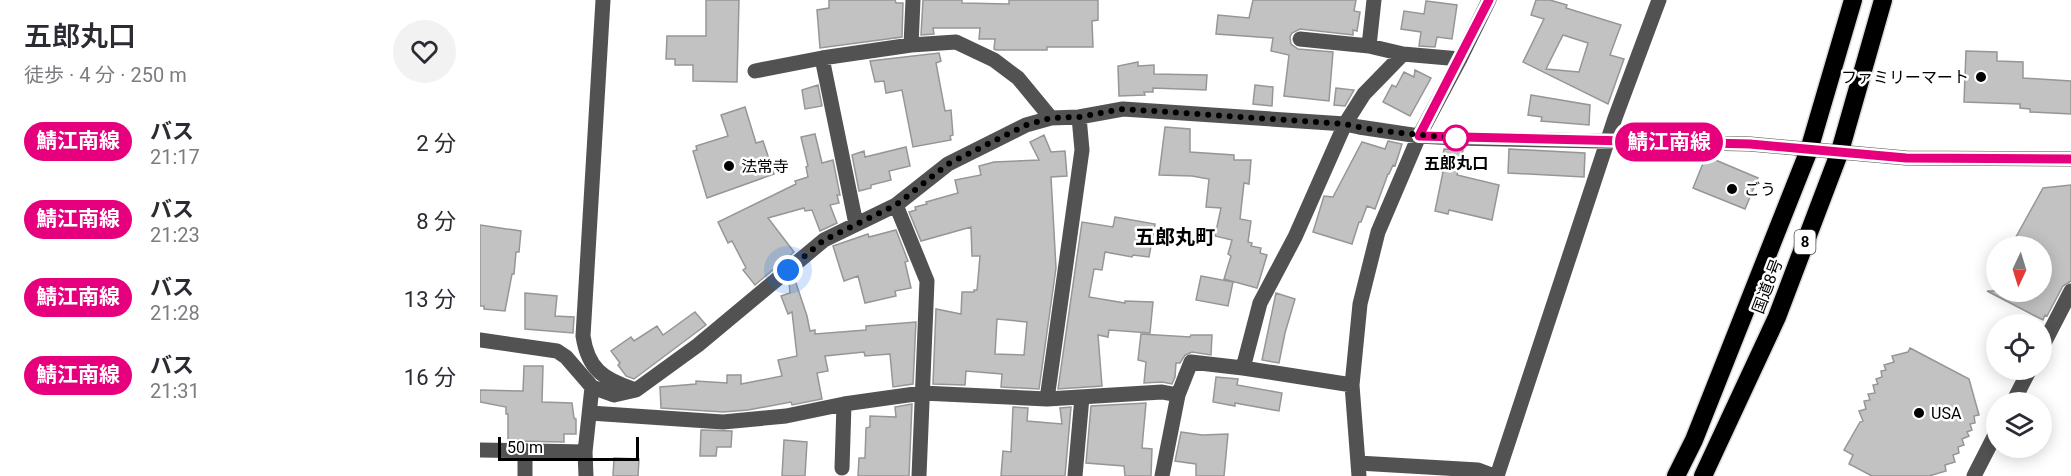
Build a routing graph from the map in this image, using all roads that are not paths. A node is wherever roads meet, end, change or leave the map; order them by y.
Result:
1 (603, 0) edge
2 (913, 0) edge
3 (1374, 0) edge
4 (1489, 0) edge
5 (1659, 0) edge
6 (1853, 0) edge
7 (1883, 0) edge
8 (1300, 39) dead end
9 (911, 45) junction
10 (1369, 46) junction
11 (1403, 54) junction
12 (822, 58) junction
13 (1460, 59) junction
14 (756, 71) dead end
15 (1079, 117) junction
16 (1051, 118) junction
17 (1345, 124) junction
18 (1419, 136) junction
19 (1609, 140) junction
20 (1809, 150) junction
21 (1840, 151) junction
22 (2071, 159) edge
23 (896, 205) junction
24 (856, 224) junction
25 (2071, 291) edge
26 (2052, 328) edge
27 (480, 340) edge
28 (1243, 368) junction
29 (1352, 385) junction
30 (592, 387) junction
31 (636, 390) junction
32 (922, 393) junction
33 (1178, 395) junction
34 (1082, 397) junction
35 (1047, 399) junction
36 (844, 404) junction
37 (590, 413) junction
38 (480, 450) edge
39 (525, 451) junction
40 (585, 452) junction
41 (1986, 453) edge
42 (842, 468) dead end
43 (1358, 470) edge
44 (525, 476) edge
45 (586, 476) edge
46 (919, 476) edge
47 (1075, 476) edge
48 (1162, 476) edge
49 (1496, 476) edge
50 (1676, 476) edge
51 (1703, 476) edge
52 (1974, 476) edge

1 - 31 street
2 - 9 street
3 - 10 street
4 - 13 street
5 - 19 street
6 - 20 highway, 国道8号 / 8
7 - 21 highway, 国道8号 / 8
8 - 10 street
9 - 12 street
9 - 16 street
10 - 11 street
11 - 13 street
11 - 17 street
12 - 14 street
12 - 24 street
13 - 18 street
15 - 16 street
15 - 17 street
15 - 35 street
16 - 23 street
17 - 18 street
17 - 28 street
18 - 19 street
18 - 29 street
19 - 20 street
19 - 49 street
20 - 21 street
20 - 50 highway, 国道8号 / 8
21 - 22 street
21 - 51 highway, 国道8号 / 8
23 - 24 street
23 - 32 street
24 - 31 street
25 - 26 street
27 - 30 street
28 - 29 street
28 - 33 street
29 - 43 street
30 - 31 street
30 - 37 street
32 - 35 street
32 - 36 street
32 - 46 street
33 - 34 street
33 - 48 street
34 - 35 street
34 - 47 street
36 - 37 street
36 - 42 street
37 - 40 street
38 - 39 street
39 - 40 street
39 - 44 street
40 - 45 street
41 - 52 street
43 - 49 street

